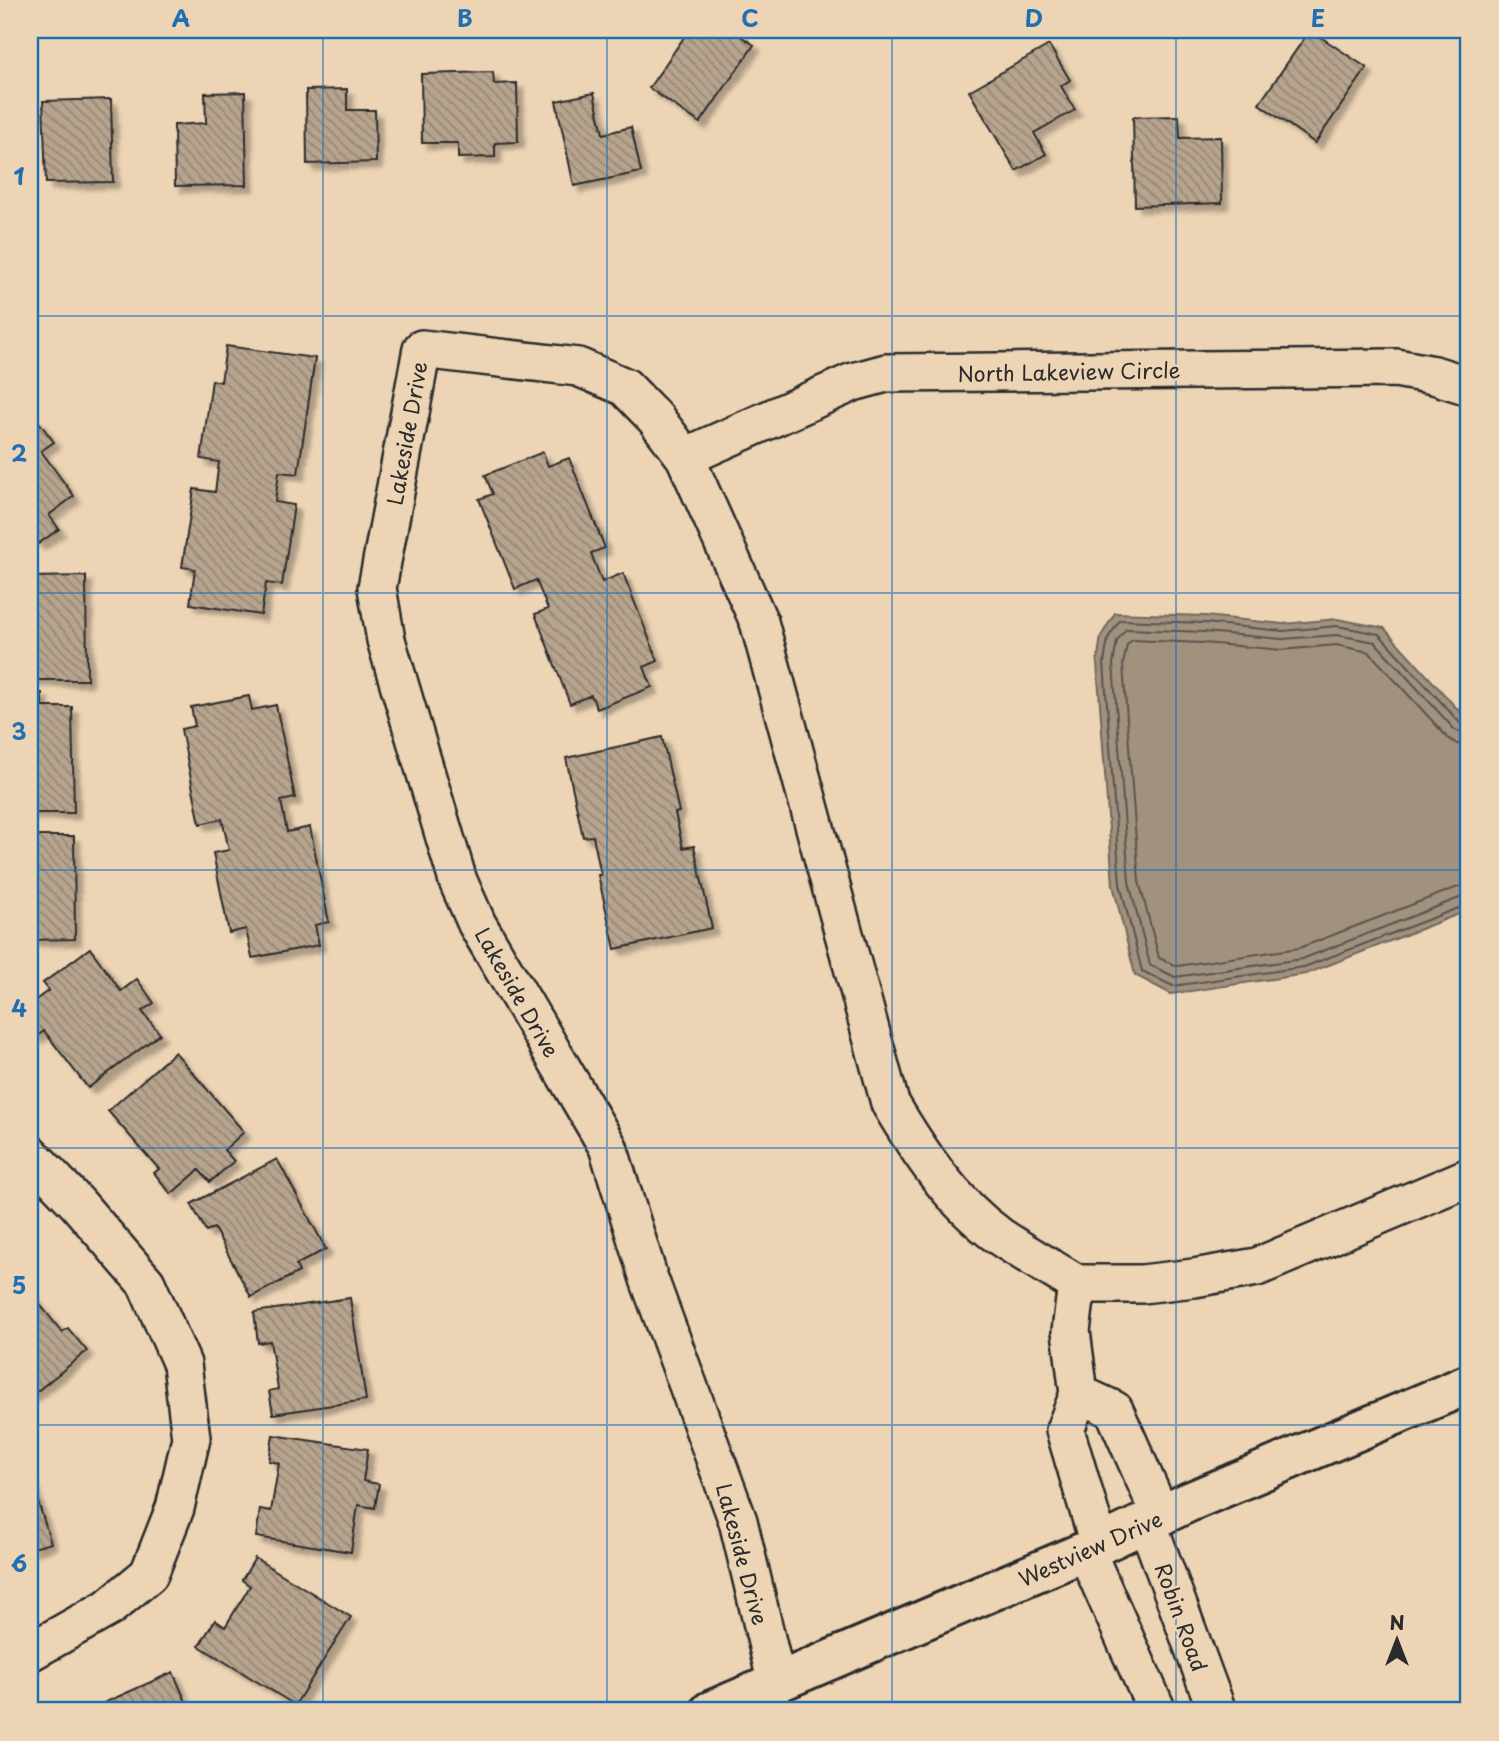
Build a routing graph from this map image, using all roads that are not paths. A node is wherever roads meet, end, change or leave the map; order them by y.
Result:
1 (1469, 386) edge
2 (685, 457) junction
3 (30, 1154) edge
4 (1469, 1177) edge
5 (1077, 1284) junction
6 (1469, 1384) edge
7 (1079, 1394) junction
8 (1154, 1519) junction
9 (1092, 1548) junction
10 (30, 1652) edge
11 (777, 1684) junction
12 (710, 1711) edge
13 (1157, 1711) edge
14 (1217, 1711) edge

1 - 2 street, North Lakeview Circle
2 - 5 street, Lakeside Drive
2 - 11 street, Lakeside Drive
3 - 10 street
4 - 5 street
5 - 7 street
6 - 8 street, Westview Drive
7 - 8 street
7 - 9 street
8 - 9 street, Westview Drive
8 - 14 street, Robin Road
9 - 11 street, Westview Drive
9 - 13 street
11 - 12 street, Westview Drive

